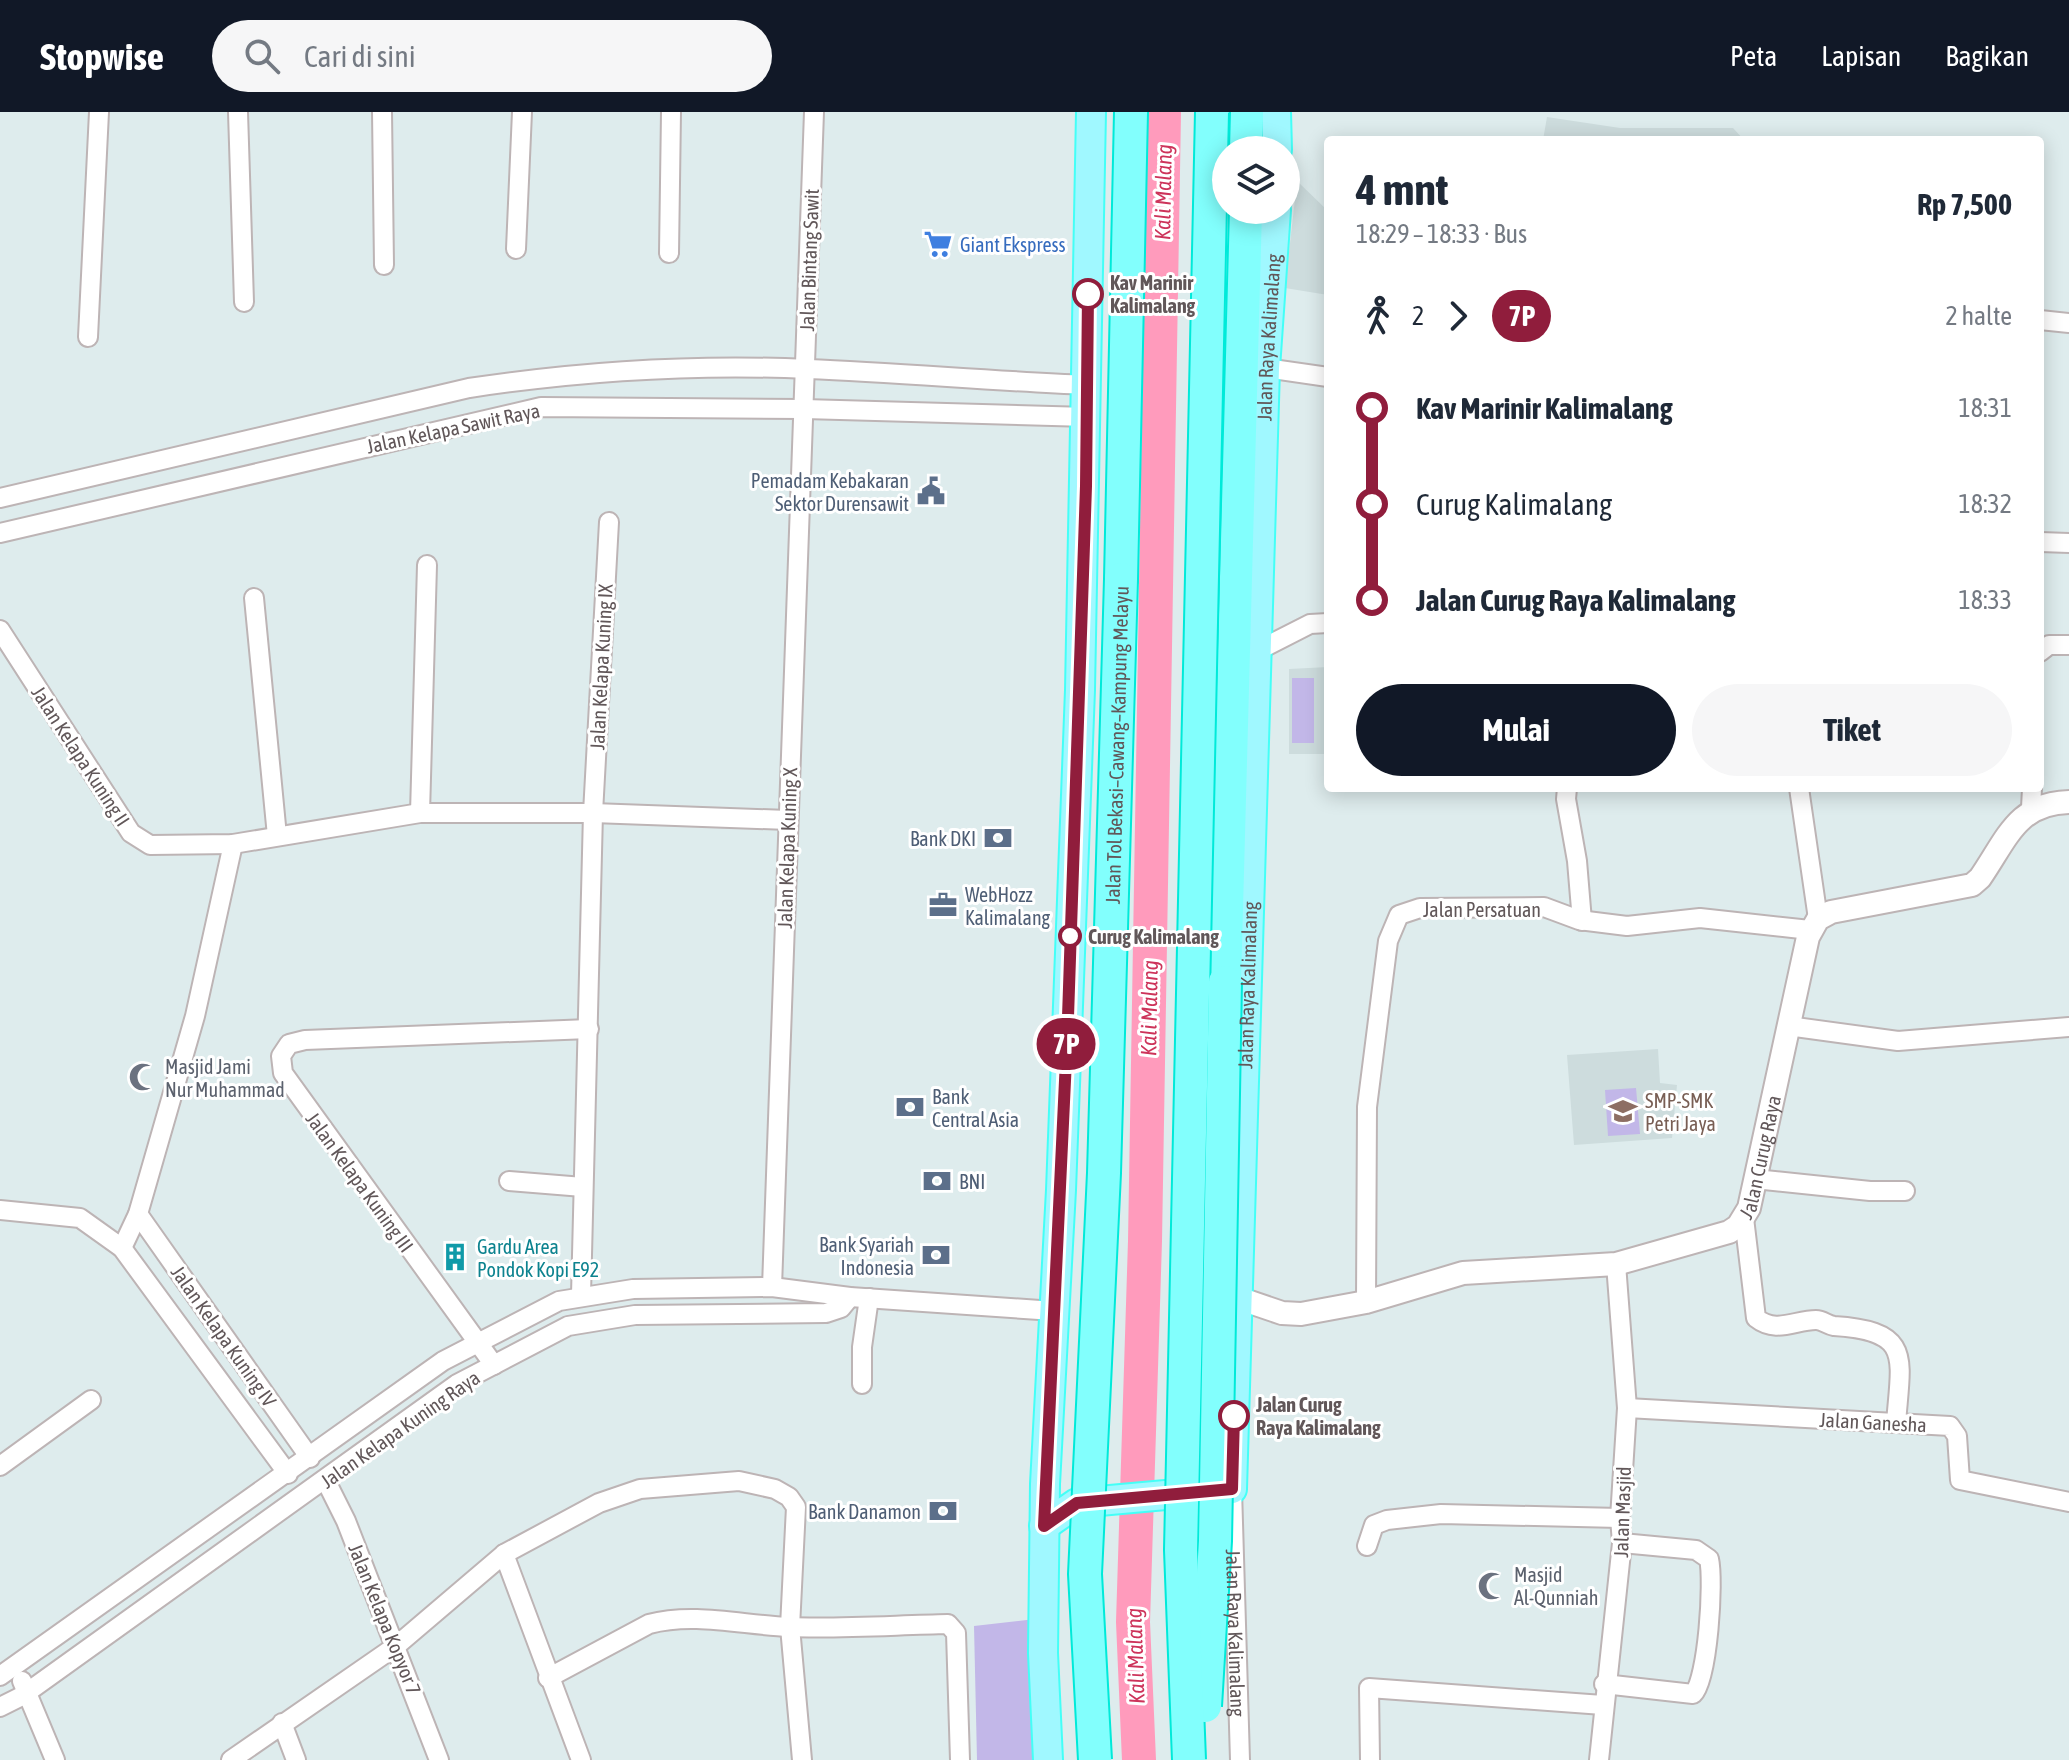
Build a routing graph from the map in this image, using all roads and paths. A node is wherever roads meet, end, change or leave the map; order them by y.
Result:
1 (99, 112) edge
2 (238, 112) edge
3 (382, 112) edge
4 (522, 112) edge
5 (671, 112) edge
6 (814, 112) edge
7 (1091, 112) edge
8 (1131, 112) edge
9 (1212, 112) edge
10 (1247, 112) edge
11 (1276, 112) edge
12 (1246, 136) edge
13 (1277, 136) edge
14 (1246, 224) edge
15 (1275, 224) edge
16 (516, 249) dead end
17 (669, 253) dead end
18 (384, 265) dead end
19 (244, 302) dead end
20 (2044, 320) edge
21 (2069, 323) edge
22 (88, 337) dead end
23 (1265, 368) junction
24 (805, 369) junction
25 (1324, 376) edge
26 (1011, 381) junction
27 (1087, 385) junction
28 (804, 409) junction
29 (1011, 414) junction
30 (1088, 417) junction
31 (0, 498) edge
32 (609, 522) dead end
33 (0, 533) edge
34 (2044, 542) edge
35 (2069, 543) edge
36 (427, 565) dead end
37 (254, 598) dead end
38 (1324, 623) edge
39 (0, 630) edge
40 (2069, 645) edge
41 (2044, 649) edge
42 (1257, 651) junction
43 (1567, 792) edge
44 (1799, 792) edge
45 (2032, 798) edge
46 (2069, 802) edge
47 (420, 813) junction
48 (593, 813) junction
49 (788, 820) junction
50 (277, 836) junction
51 (233, 844) junction
52 (1582, 921) junction
53 (1814, 924) junction
54 (1788, 1026) junction
55 (2069, 1027) edge
56 (589, 1029) junction
57 (1755, 1179) junction
58 (509, 1181) dead end
59 (583, 1187) junction
60 (1905, 1191) dead end
61 (0, 1210) edge
62 (138, 1214) junction
63 (1744, 1218) junction
64 (122, 1248) junction
65 (1616, 1264) junction
66 (772, 1287) junction
67 (581, 1295) junction
68 (860, 1298) junction
69 (1238, 1298) junction
70 (1366, 1302) junction
71 (1054, 1311) junction
72 (476, 1344) junction
73 (494, 1365) junction
74 (862, 1384) dead end
75 (91, 1400) dead end
76 (1627, 1408) junction
77 (1896, 1423) junction
78 (310, 1458) junction
79 (0, 1466) edge
80 (288, 1474) junction
81 (326, 1481) junction
82 (1045, 1484) junction
83 (1232, 1489) junction
84 (1081, 1502) junction
85 (2069, 1502) edge
86 (1620, 1518) junction
87 (1044, 1526) junction
88 (1622, 1543) junction
89 (1367, 1546) dead end
90 (504, 1554) junction
91 (790, 1627) junction
92 (396, 1646) junction
93 (8, 1672) edge
94 (548, 1678) junction
95 (1604, 1684) junction
96 (28, 1691) junction
97 (1603, 1705) junction
98 (0, 1707) edge
99 (282, 1723) junction
100 (55, 1760) edge
101 (231, 1760) edge
102 (296, 1760) edge
103 (439, 1760) edge
104 (581, 1760) edge
105 (802, 1760) edge
106 (960, 1760) edge
107 (1048, 1760) edge
108 (1095, 1760) edge
109 (1189, 1760) edge
110 (1202, 1760) edge
111 (1240, 1760) edge
112 (1370, 1760) edge
113 (1599, 1760) edge

1 - 22 street
2 - 19 street
3 - 18 street
4 - 16 street
5 - 17 street
6 - 24 street, Jalan Bintang Sawit
7 - 27 main road
8 - 108 highway, Jalan Tol Bekasi–Cawang–Kampung Melayu, bridge
9 - 109 highway, bridge
10 - 12 highway
11 - 13 main road
14 - 110 highway, bridge
15 - 23 main road, Jalan Raya Kalimalang
20 - 21 street
23 - 25 street
23 - 42 main road, Jalan Raya Kalimalang
24 - 26 street, Jalan Kelapa Sawit Raya
24 - 28 street, Jalan Bintang Sawit
24 - 31 street, Jalan Kelapa Sawit Raya
26 - 27 street, Jalan Kelapa Sawit Raya
26 - 29 street
27 - 30 main road
28 - 29 street, Jalan Kelapa Sawit Raya
28 - 33 street, Jalan Kelapa Sawit Raya
28 - 49 street, Jalan Kelapa Kuning X
29 - 30 street, Jalan Kelapa Sawit Raya
30 - 71 main road
32 - 48 street, Jalan Kelapa Kuning IX
34 - 35 street
36 - 47 street
37 - 50 street
38 - 42 street
39 - 51 street, Jalan Kelapa Kuning II
40 - 41 street
42 - 69 main road, Jalan Raya Kalimalang
43 - 52 street
44 - 53 street
45 - 46 street
45 - 53 street
47 - 48 street, Jalan Kelapa Kuning II
47 - 50 street, Jalan Kelapa Kuning II
48 - 49 street, Jalan Kelapa Kuning II
48 - 56 street, Jalan Kelapa Kuning IX
49 - 66 street, Jalan Kelapa Kuning X
50 - 51 street, Jalan Kelapa Kuning II
51 - 62 street
52 - 53 street, Jalan Persatuan
52 - 70 street, Jalan Persatuan
53 - 54 street, Jalan Curug Raya
54 - 55 street
54 - 57 street, Jalan Curug Raya
56 - 59 street
56 - 72 street, Jalan Kelapa Kuning III
57 - 60 street
57 - 63 street, Jalan Curug Raya
58 - 59 street
59 - 67 street
61 - 64 street, Jalan Kelapa Kuning IV
62 - 64 street
62 - 78 street, Jalan Kelapa Kuning IV
63 - 65 street, Jalan Curug Raya
63 - 77 street
64 - 80 street, Jalan Kelapa Kuning IV
65 - 70 street, Jalan Curug Raya
65 - 76 street, Jalan Masjid
66 - 67 street, Jalan Kelapa Kuning Raya
66 - 68 street, Jalan Kelapa Kuning Raya
67 - 72 street, Jalan Kelapa Kuning Raya
68 - 71 street, Jalan Kelapa Kuning Raya
68 - 73 street, Jalan Kelapa Kuning Raya
68 - 74 street
69 - 70 street, Jalan Curug Raya
69 - 83 main road, Jalan Raya Kalimalang
71 - 82 main road
72 - 73 street, Jalan Kelapa Kuning III
72 - 78 street, Jalan Kelapa Kuning Raya
73 - 81 street, Jalan Kelapa Kuning Raya
75 - 79 street
76 - 77 street, Jalan Ganesha
76 - 86 street, Jalan Masjid
77 - 85 street, Jalan Ganesha
78 - 80 street, Jalan Kelapa Kuning Raya
80 - 93 street, Jalan Kelapa Kuning Raya
81 - 92 street, Jalan Kelapa Kopyor 7
81 - 96 street, Jalan Kelapa Kuning Raya
82 - 84 main road
82 - 87 main road
83 - 84 main road, bridge
83 - 111 street, Jalan Raya Kalimalang
84 - 87 main road
86 - 88 street, Jalan Masjid
86 - 89 street
87 - 107 main road
88 - 95 street, Jalan Masjid
88 - 95 street
90 - 91 street
90 - 92 street
90 - 94 street
91 - 94 street
91 - 105 street
91 - 106 street
92 - 99 street
92 - 103 street, Jalan Kelapa Kopyor 7
93 - 96 street
94 - 104 street
95 - 97 street, Jalan Masjid
96 - 98 street, Jalan Kelapa Kuning Raya
96 - 100 street
97 - 112 street
97 - 113 street, Jalan Masjid
99 - 101 street
99 - 102 street

